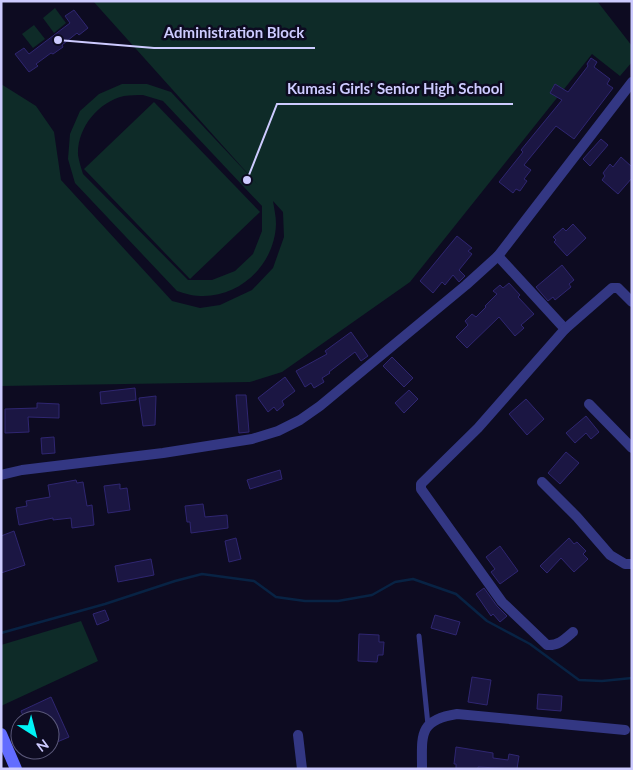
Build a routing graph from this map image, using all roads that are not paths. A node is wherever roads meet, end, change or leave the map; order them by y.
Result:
1 (632, 82) edge
2 (498, 256) junction
3 (632, 302) edge
4 (565, 329) junction
5 (589, 404) dead end
6 (632, 448) edge
7 (1, 475) edge
8 (542, 482) dead end
9 (632, 564) edge
10 (573, 632) dead end
11 (419, 636) dead end
12 (428, 725) junction
13 (624, 730) dead end
14 (1, 734) edge
15 (298, 735) dead end
16 (16, 769) edge
17 (302, 769) edge
18 (422, 769) edge

1 - 2 street
2 - 4 street
2 - 7 street
3 - 4 street
4 - 10 street
5 - 6 street
8 - 9 street
11 - 12 lane
12 - 13 street
12 - 18 street
14 - 16 main road
15 - 17 street

